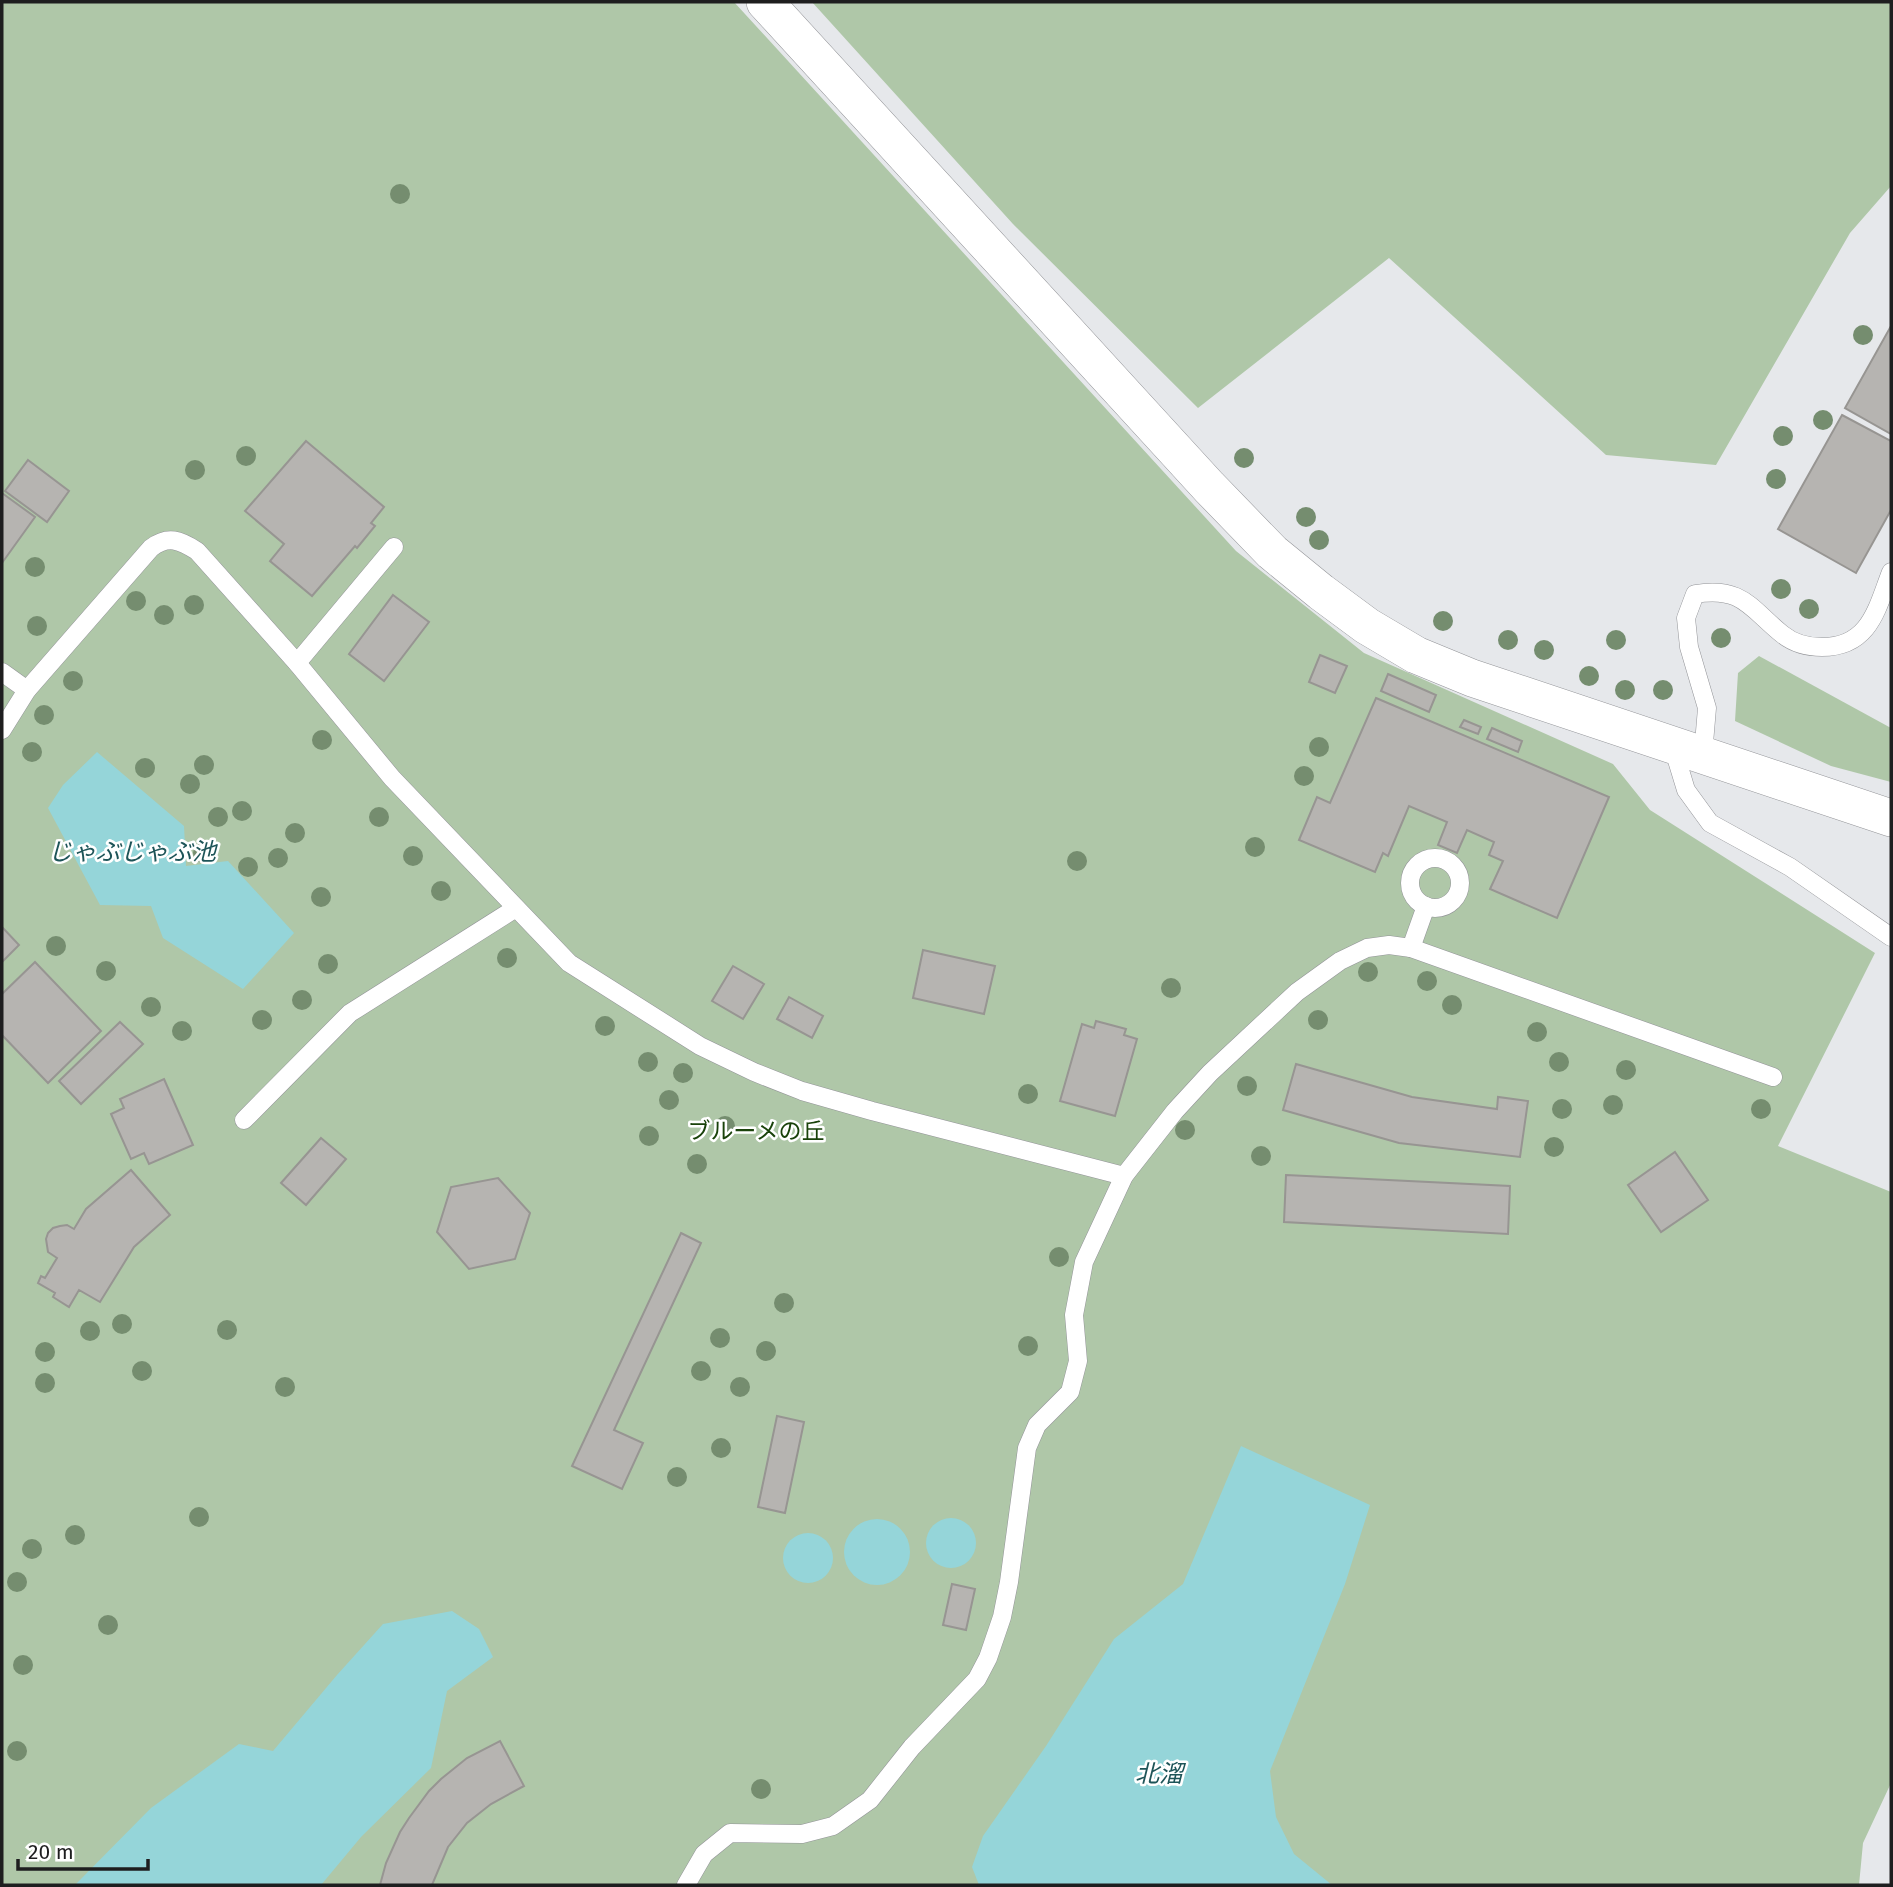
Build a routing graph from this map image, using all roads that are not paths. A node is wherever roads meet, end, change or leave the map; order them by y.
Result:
1 (765, 2) edge
2 (394, 547) dead end
3 (1891, 572) edge
4 (297, 663) junction
5 (2, 672) edge
6 (27, 690) junction
7 (2, 730) edge
8 (1687, 750) junction
9 (1891, 818) edge
10 (1426, 906) dead end
11 (516, 908) junction
12 (1891, 937) edge
13 (1411, 948) junction
14 (1773, 1077) dead end
15 (244, 1121) dead end
16 (1124, 1176) junction
17 (686, 1885) edge

1 - 8 street
2 - 4 lane
3 - 8 lane
4 - 6 lane
4 - 11 lane
5 - 6 lane
6 - 7 lane
8 - 9 street
8 - 12 lane
10 - 13 lane
11 - 15 lane
11 - 16 lane
13 - 14 lane
13 - 16 lane
16 - 17 lane

